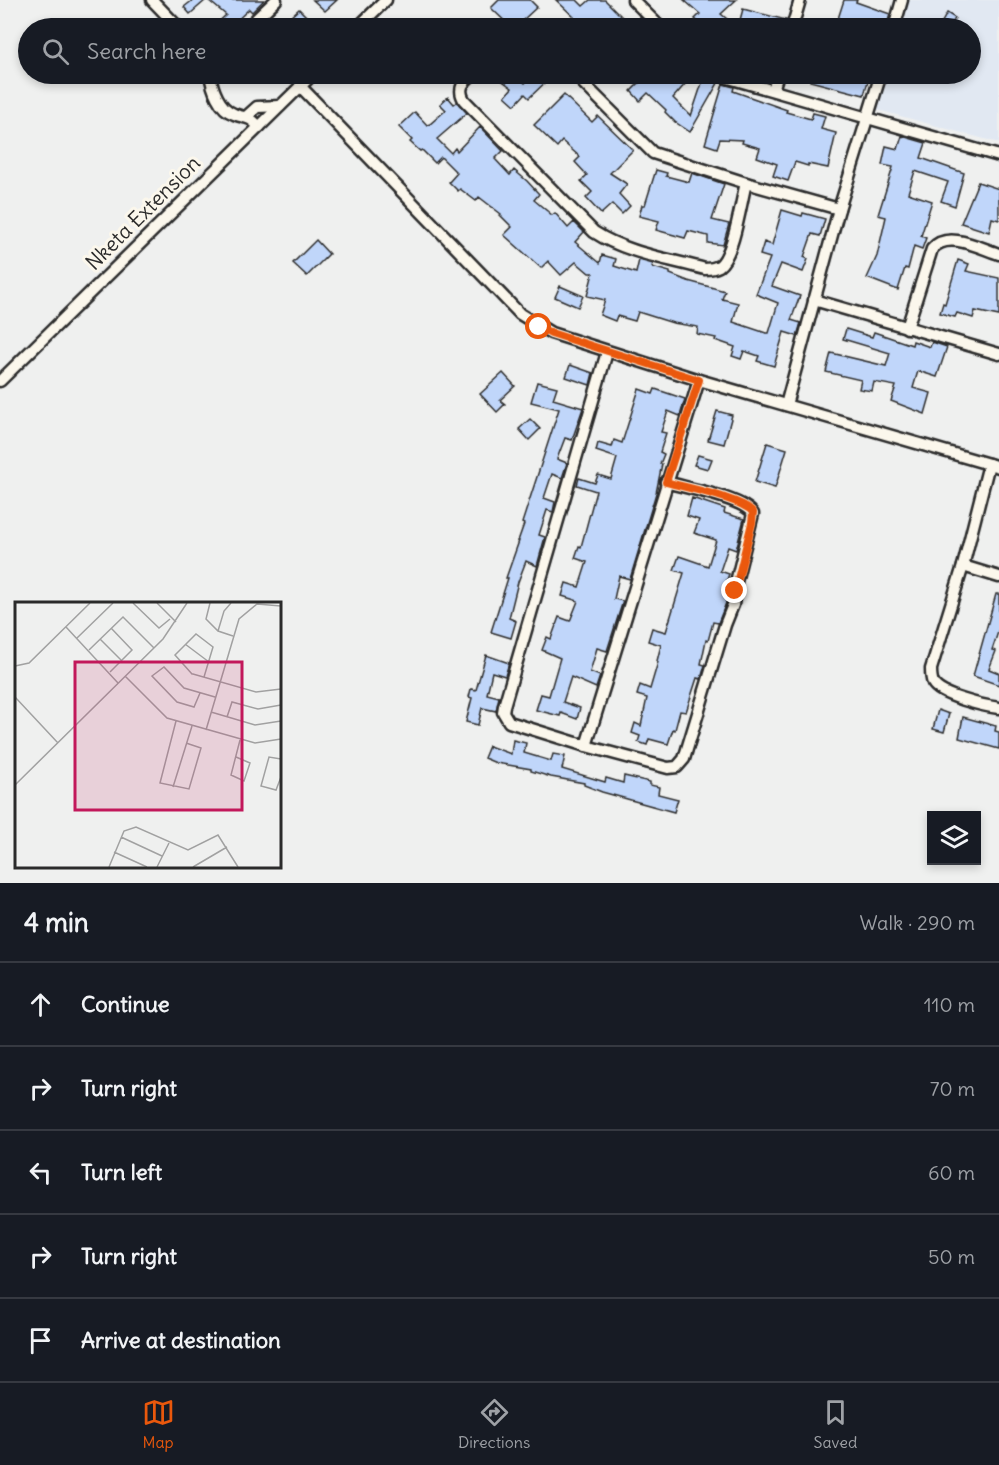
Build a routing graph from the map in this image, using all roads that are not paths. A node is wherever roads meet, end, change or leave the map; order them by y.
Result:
1 (152, 0) edge
2 (276, 0) edge
3 (386, 0) edge
4 (633, 0) edge
5 (902, 0) edge
6 (798, 1) edge
7 (169, 18) edge
8 (257, 18) edge
9 (367, 18) edge
10 (651, 18) edge
11 (794, 18) edge
12 (897, 18) edge
13 (213, 84) edge
14 (462, 84) edge
15 (584, 84) edge
16 (751, 84) edge
17 (775, 84) edge
18 (878, 84) edge
19 (300, 86) joint
20 (773, 90) junction
21 (280, 106) junction
22 (247, 116) junction
23 (868, 117) junction
24 (259, 126) junction
25 (999, 156) edge
26 (746, 183) junction
27 (839, 209) junction
28 (999, 254) edge
29 (814, 300) junction
30 (907, 328) junction
31 (607, 352) junction
32 (999, 354) edge
33 (699, 380) junction
34 (0, 381) edge
35 (786, 405) junction
36 (994, 465) edge
37 (666, 482) junction
38 (963, 566) junction
39 (999, 577) edge
40 (999, 708) edge
41 (586, 746) junction

1 - 7 street
2 - 8 street
3 - 9 street
4 - 10 street
5 - 12 street
6 - 11 street
13 - 22 street
14 - 26 street
15 - 26 street
16 - 20 street
17 - 20 street
18 - 23 street
19 - 21 street, Nketa Extension
19 - 31 street
20 - 23 street
21 - 22 street
21 - 24 street, Nketa Extension
22 - 24 street
23 - 25 street
23 - 27 street
24 - 34 street, Nketa Extension
26 - 27 street
27 - 29 street
28 - 30 street
29 - 30 street
29 - 35 street
30 - 32 street
31 - 33 street
31 - 41 street
33 - 35 street
33 - 37 street
35 - 36 street
36 - 38 street
37 - 41 street
37 - 41 street
38 - 39 street
38 - 40 street

